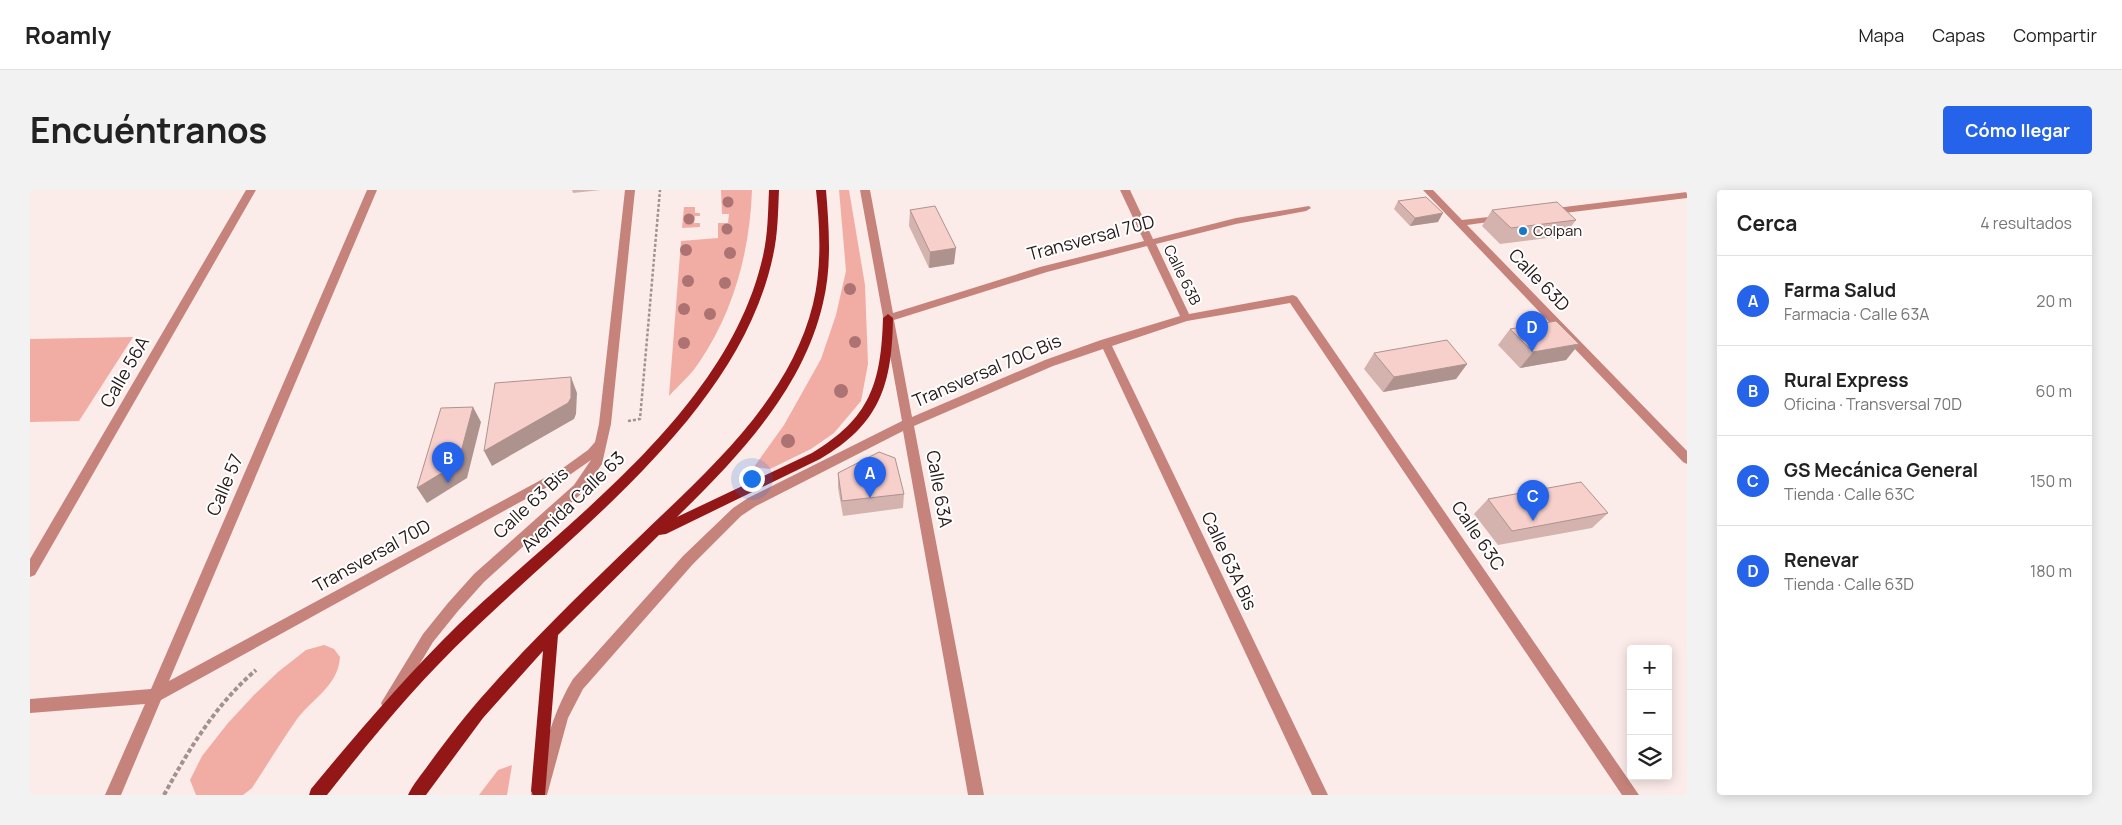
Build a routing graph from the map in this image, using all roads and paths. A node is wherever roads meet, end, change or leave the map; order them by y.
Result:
1 (251, 190) edge
2 (372, 190) edge
3 (630, 190) edge
4 (660, 190) edge
5 (774, 190) edge
6 (821, 190) edge
7 (865, 190) edge
8 (1125, 190) edge
9 (1428, 190) edge
10 (1687, 195) edge
11 (1306, 208) dead end
12 (1538, 213) edge
13 (1509, 217) edge
14 (1459, 223) junction
15 (1150, 242) junction
16 (1293, 299) joint
17 (888, 318) junction
18 (1186, 318) junction
19 (1105, 344) junction
20 (640, 419) dead end
21 (907, 424) junction
22 (602, 442) junction
23 (1687, 459) edge
24 (652, 534) junction
25 (30, 571) edge
26 (550, 634) junction
27 (258, 669) dead end
28 (156, 696) junction
29 (30, 706) edge
30 (379, 718) junction
31 (539, 793) edge
32 (113, 795) edge
33 (164, 795) edge
34 (317, 795) edge
35 (416, 795) edge
36 (976, 795) edge
37 (1320, 795) edge
38 (1631, 795) edge

1 - 25 street, Calle 56A
2 - 28 street, Calle 57
3 - 22 street, Calle 63 Bis
4 - 20 path
5 - 30 main road, Avenida Calle 63
6 - 24 main road
7 - 17 street, Calle 63A
8 - 15 street, Calle 63B
9 - 14 street, Calle 63D
10 - 12 street
11 - 15 street, Transversal 70D
13 - 14 street
14 - 23 street, Calle 63D
15 - 17 street, Transversal 70D
15 - 18 street, Calle 63B
16 - 18 street, Transversal 70C Bis
16 - 38 street, Calle 63C
17 - 21 street, Calle 63A
17 - 24 main road
18 - 19 street, Transversal 70C Bis
19 - 21 street, Transversal 70C Bis
19 - 37 street, Calle 63A Bis
21 - 31 street, Transversal 70C Bis
21 - 36 street, Calle 63A
22 - 28 street, Transversal 70D
22 - 30 street, Calle 63 Bis
24 - 26 main road
26 - 31 main road
26 - 35 main road
27 - 33 path
28 - 29 street
28 - 32 street, Calle 57
30 - 34 main road, Avenida Calle 63

